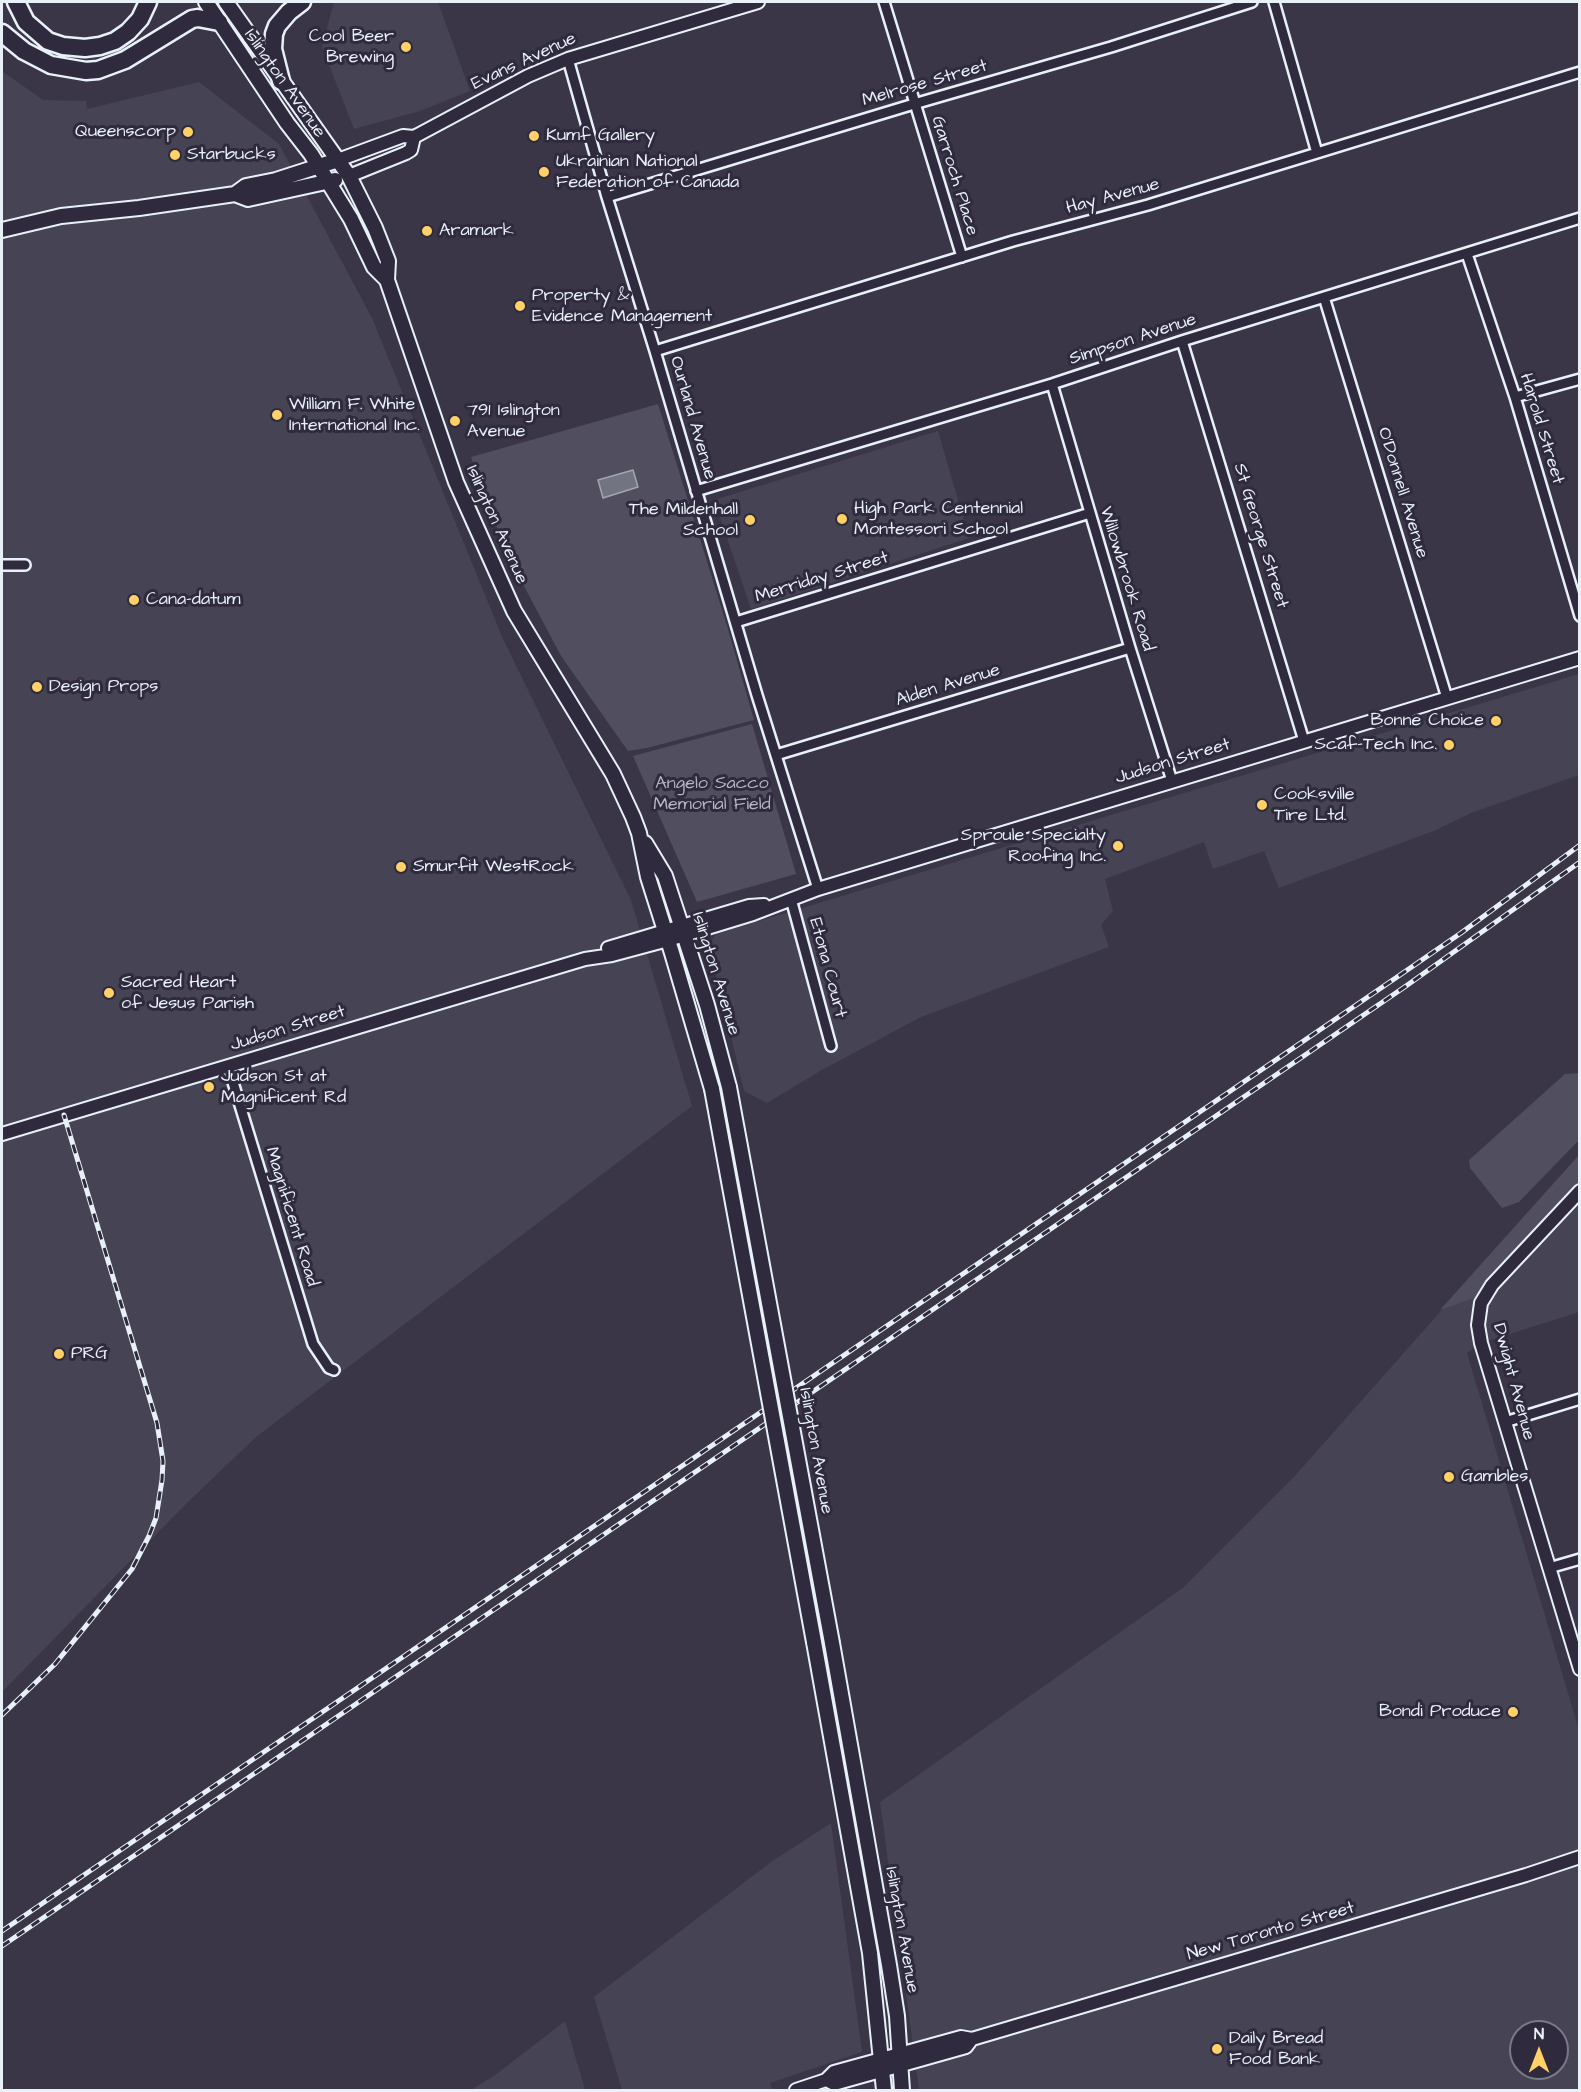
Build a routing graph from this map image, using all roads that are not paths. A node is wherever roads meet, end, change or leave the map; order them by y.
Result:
1 (16, 2) edge
2 (148, 2) edge
3 (206, 2) edge
4 (226, 2) edge
5 (302, 2) edge
6 (758, 2) edge
7 (884, 2) edge
8 (1252, 2) edge
9 (1274, 2) edge
10 (219, 22) junction
11 (2, 33) edge
12 (568, 59) junction
13 (1580, 72) edge
14 (281, 81) junction
15 (915, 104) junction
16 (414, 137) junction
17 (1317, 153) junction
18 (338, 160) junction
19 (319, 167) junction
20 (350, 176) junction
21 (329, 182) junction
22 (236, 194) junction
23 (607, 197) junction
24 (1580, 218) edge
25 (2, 230) edge
26 (1467, 254) junction
27 (962, 257) junction
28 (387, 280) junction
29 (1324, 297) junction
30 (1182, 341) junction
31 (655, 351) junction
32 (1580, 378) edge
33 (1052, 384) junction
34 (1515, 398) junction
35 (696, 491) junction
36 (1090, 513) junction
37 (25, 565) dead end
38 (2, 566) edge
39 (1580, 616) edge
40 (736, 622) junction
41 (1130, 648) junction
42 (1580, 658) edge
43 (1447, 698) junction
44 (1304, 741) junction
45 (776, 755) junction
46 (1172, 782) junction
47 (639, 833) junction
48 (818, 889) junction
49 (792, 899) junction
50 (682, 930) junction
51 (667, 935) junction
52 (831, 1046) dead end
53 (228, 1066) junction
54 (2, 1134) edge
55 (1580, 1191) edge
56 (334, 1370) dead end
57 (1580, 1399) edge
58 (1505, 1422) junction
59 (1580, 1559) edge
60 (1549, 1568) junction
61 (1580, 1668) edge
62 (1580, 1857) edge
63 (901, 2059) junction
64 (882, 2065) junction
65 (796, 2091) edge
66 (884, 2091) edge
67 (902, 2091) edge

1 - 2 highway
3 - 10 main road, Islington Avenue
4 - 14 main road, Islington Avenue
5 - 14 highway
6 - 12 street, Evans Avenue
7 - 15 street, Garroch Place
8 - 15 street, Melrose Street
9 - 17 street
10 - 11 highway
10 - 19 main road, Islington Avenue
12 - 16 street, Evans Avenue
12 - 23 street, Ourland Avenue
13 - 17 street, Hay Avenue
14 - 18 main road, Islington Avenue
15 - 23 street, Melrose Street
15 - 27 street, Garroch Place
16 - 18 street, Evans Avenue
16 - 20 street, Evans Avenue
17 - 27 street, Hay Avenue
18 - 19 main road, Evans Avenue
18 - 20 main road, Islington Avenue
19 - 21 main road, Islington Avenue
19 - 22 main road, Evans Avenue
20 - 21 main road, Evans Avenue
20 - 28 main road, Islington Avenue
21 - 22 main road, Evans Avenue
21 - 28 main road, Islington Avenue
22 - 25 main road, Evans Avenue
23 - 31 street, Ourland Avenue
24 - 26 street, Simpson Avenue
26 - 29 street, Simpson Avenue
26 - 34 street, Harold Street
27 - 31 street, Hay Avenue
28 - 47 main road, Islington Avenue
29 - 30 street, Simpson Avenue
29 - 43 street, O'Donnell Avenue
30 - 33 street, Simpson Avenue
30 - 44 street, St George Street
31 - 35 street, Ourland Avenue
32 - 34 street
33 - 35 street, Simpson Avenue
33 - 36 street, Willowbrook Road
34 - 39 street, Harold Street
35 - 40 street, Ourland Avenue
36 - 40 street, Merriday Street
36 - 41 street, Willowbrook Road
37 - 38 street
40 - 45 street, Ourland Avenue
41 - 45 street, Alden Avenue
41 - 46 street, Willowbrook Road
42 - 43 street, Judson Street
43 - 44 street, Judson Street
44 - 46 street, Judson Street
45 - 48 street, Ourland Avenue
46 - 48 street, Judson Street
47 - 50 main road, Islington Avenue
47 - 51 main road, Islington Avenue
48 - 49 street, Judson Street
49 - 50 street, Judson Street
49 - 52 street, Etona Court
50 - 51 street, Judson Street
50 - 63 main road, Islington Avenue, bridge
51 - 53 street, Judson Street
51 - 64 main road, Islington Avenue, bridge
53 - 54 street, Judson Street
53 - 56 street, Magnificent Road
55 - 58 street, Dwight Avenue
57 - 58 street
58 - 60 street, Dwight Avenue
59 - 60 street
60 - 61 street, Dwight Avenue
62 - 63 street, New Toronto Street
63 - 64 street, New Toronto Street
63 - 67 main road, Islington Avenue
64 - 65 street, New Toronto Street
64 - 66 main road, Islington Avenue

